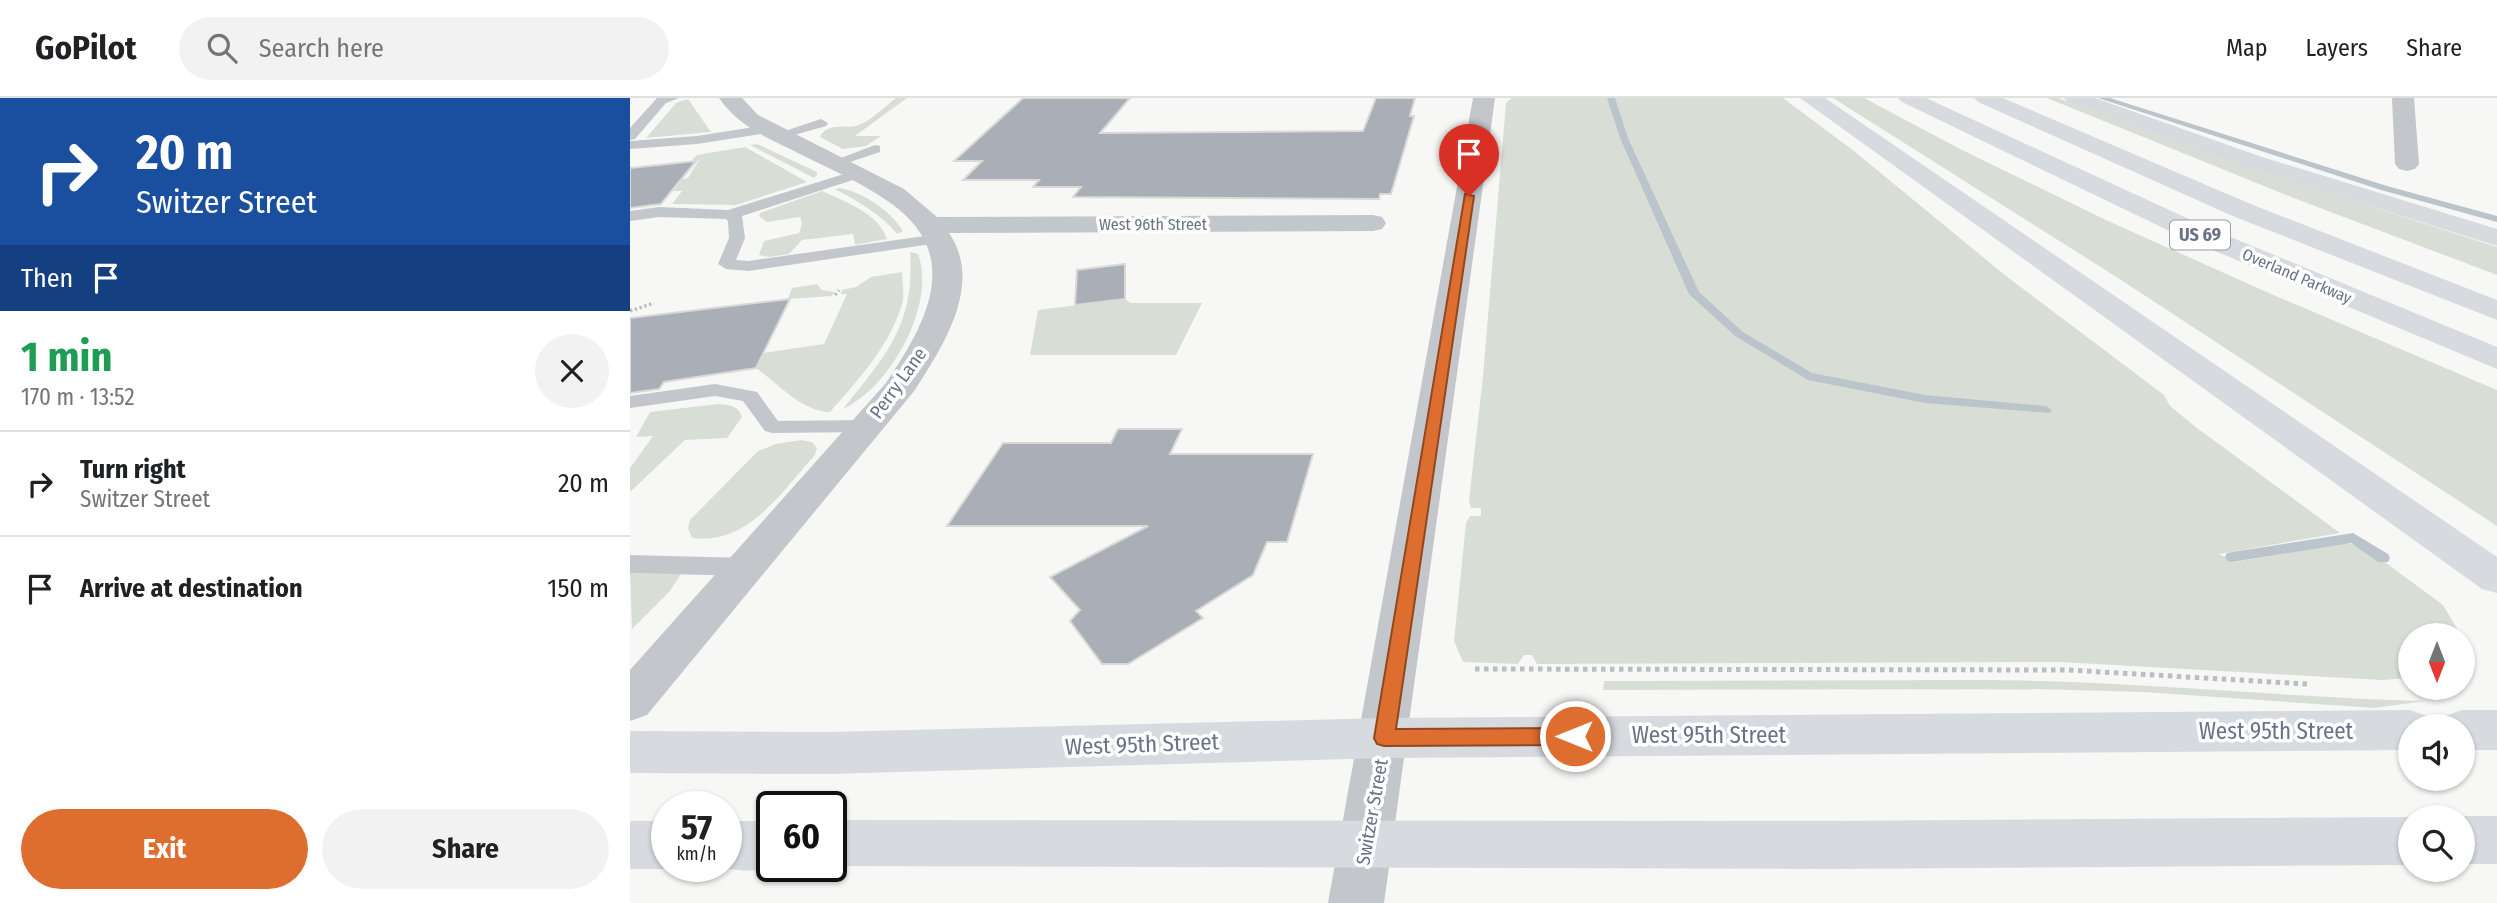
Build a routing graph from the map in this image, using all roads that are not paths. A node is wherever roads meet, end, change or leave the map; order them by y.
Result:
1 (673, 98) edge
2 (730, 98) edge
3 (1484, 98) edge
4 (1811, 98) edge
5 (1909, 98) edge
6 (1985, 98) edge
7 (2075, 98) edge
8 (2403, 98) edge
9 (821, 123) dead end
10 (774, 132) junction
11 (630, 136) edge
12 (630, 145) edge
13 (856, 162) junction
14 (2407, 164) dead end
15 (729, 215) junction
16 (630, 216) edge
17 (1373, 223) dead end
18 (936, 232) junction
19 (2497, 238) edge
20 (2497, 311) edge
21 (2497, 359) edge
22 (630, 402) edge
23 (867, 426) junction
24 (630, 564) edge
25 (746, 567) junction
26 (2497, 578) edge
27 (630, 702) edge
28 (2398, 730) edge
29 (2475, 730) edge
30 (2497, 730) edge
31 (1384, 738) junction
32 (630, 752) edge
33 (2475, 840) edge
34 (2497, 840) edge
35 (2398, 841) edge
36 (1367, 843) junction
37 (847, 844) edge
38 (630, 845) edge
39 (651, 845) edge
40 (1356, 903) edge

1 - 11 lane
2 - 10 street
3 - 31 street, Switzer Street
4 - 26 main road
5 - 21 main road, Overland Parkway / US 69
6 - 20 main road, US 69
7 - 19 main road
8 - 14 street
9 - 10 lane
10 - 12 lane
10 - 13 street
13 - 15 lane
13 - 18 street
15 - 16 lane
15 - 18 lane
17 - 18 street, West 96th Street
18 - 23 street, Perry Lane
22 - 23 lane
23 - 25 street, Perry Lane
24 - 25 lane
25 - 27 street, Perry Lane
28 - 31 main road, West 95th Street
29 - 30 main road
31 - 32 main road, West 95th Street
31 - 36 street, Switzer Street
33 - 34 main road
35 - 36 main road
36 - 37 main road
36 - 40 street, Switzer Street
38 - 39 main road

